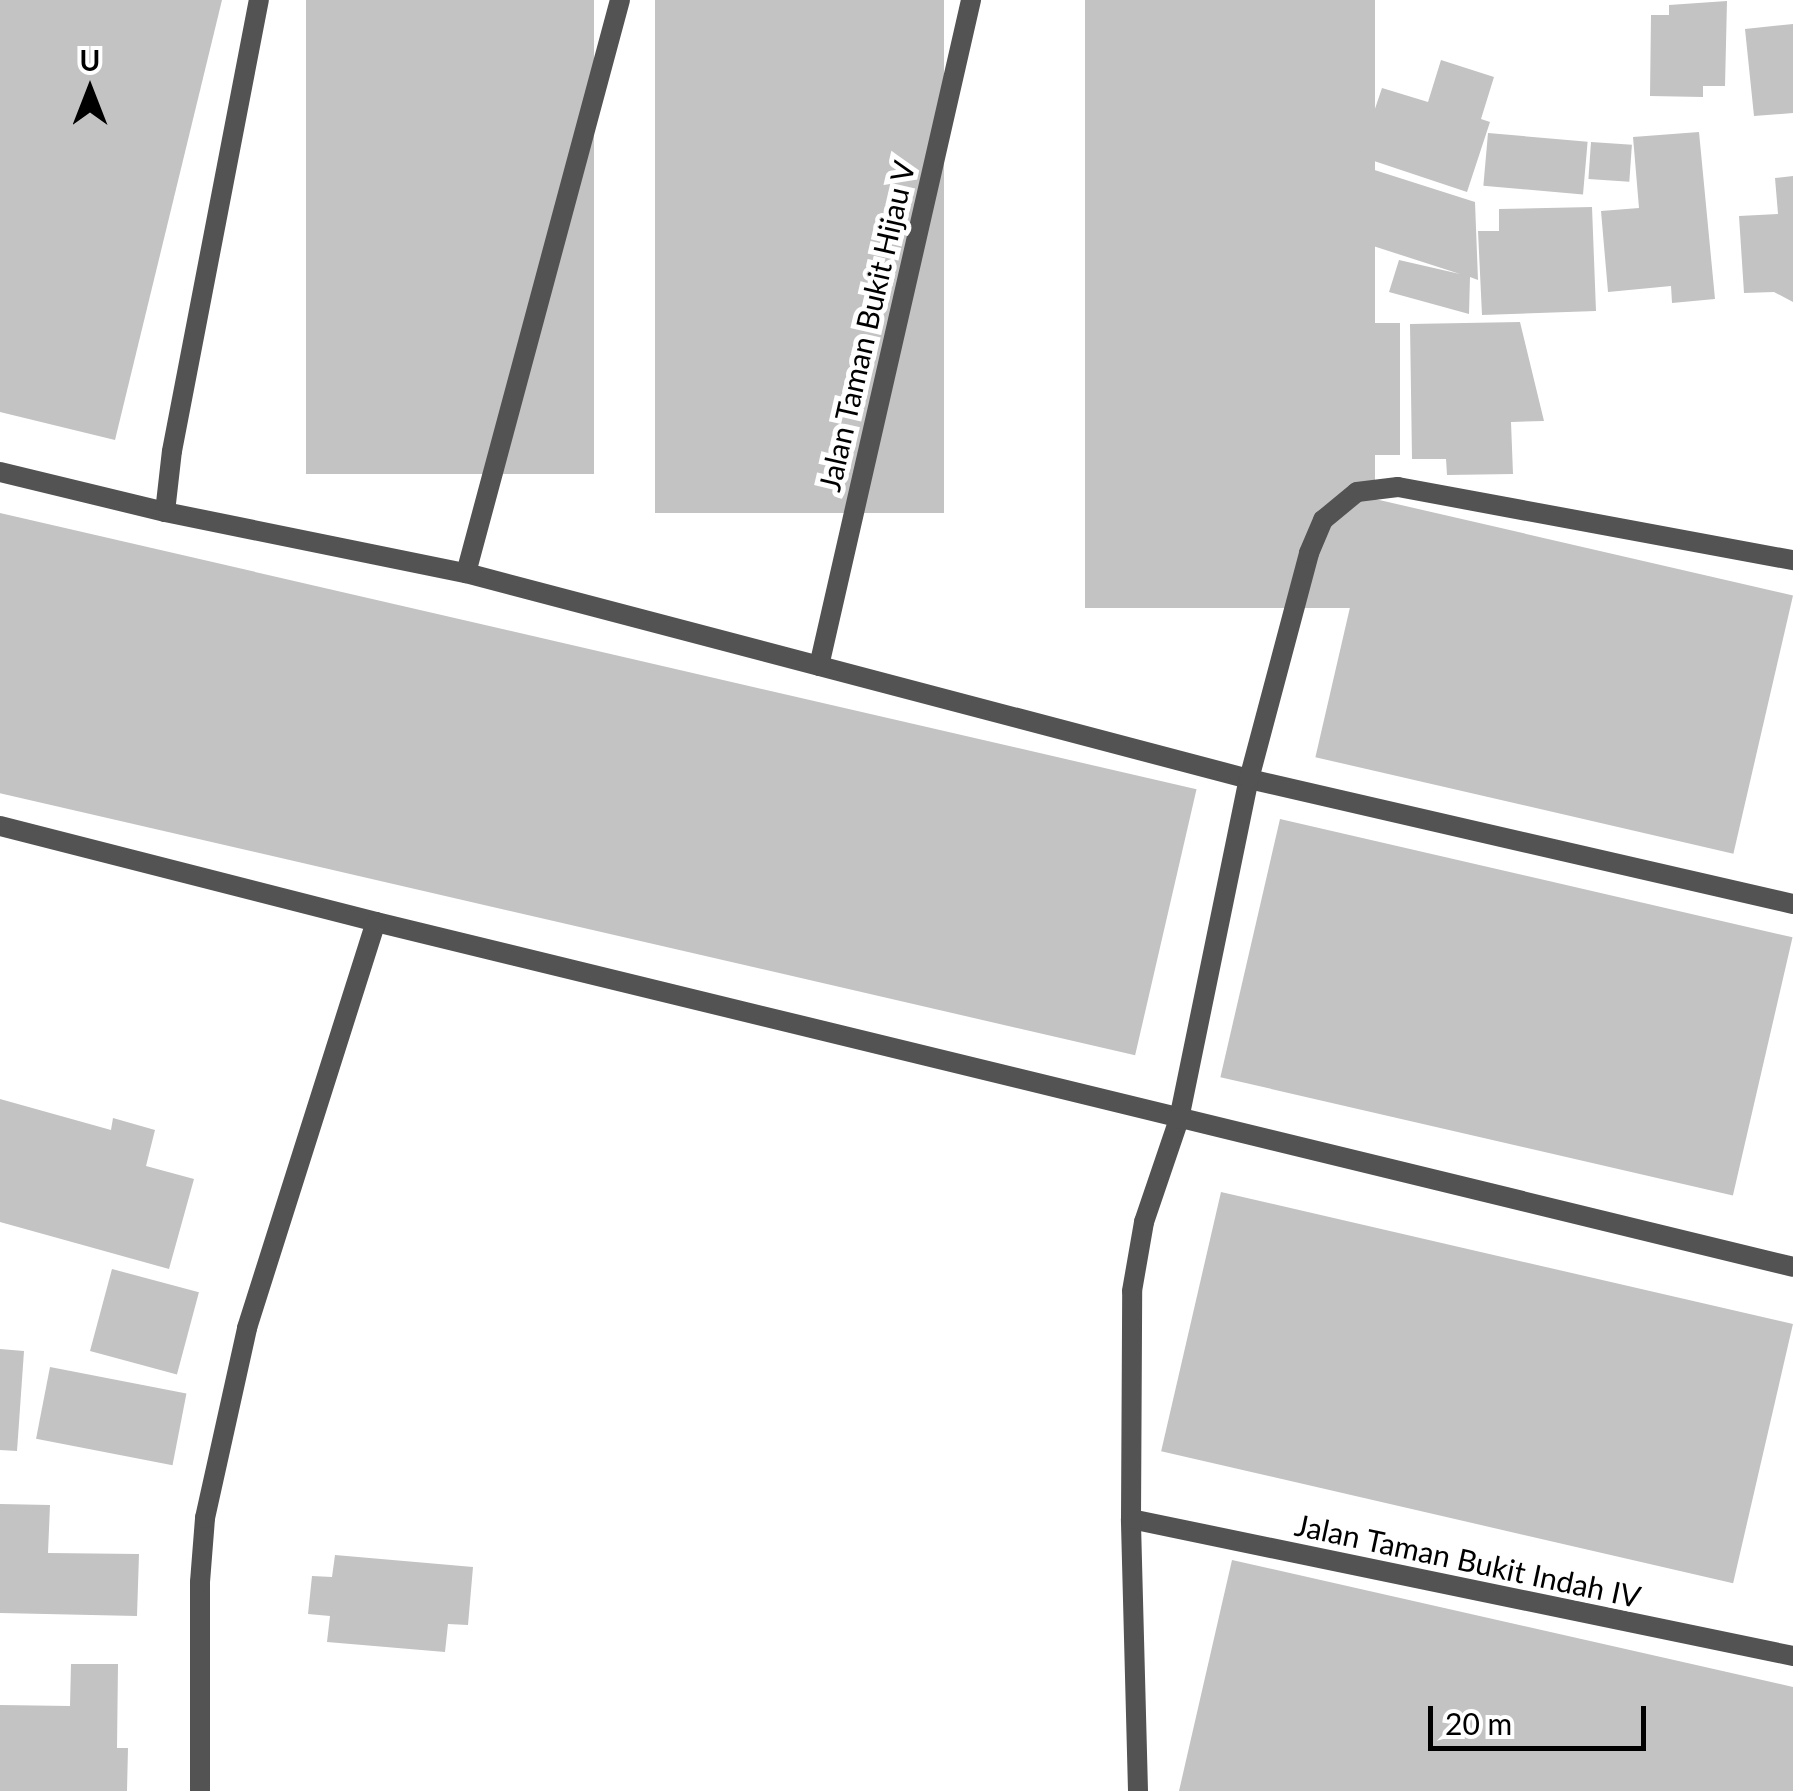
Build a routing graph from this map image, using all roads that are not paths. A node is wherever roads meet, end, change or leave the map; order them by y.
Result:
1 (260, 0) edge
2 (620, 0) edge
3 (971, 0) edge
4 (0, 472) edge
5 (165, 512) junction
6 (1793, 560) edge
7 (466, 573) junction
8 (819, 666) junction
9 (1248, 779) junction
10 (0, 826) edge
11 (1793, 904) edge
12 (376, 922) junction
13 (1179, 1119) junction
14 (1793, 1267) edge
15 (1131, 1520) junction
16 (1793, 1656) edge
17 (200, 1791) edge
18 (1138, 1791) edge

1 - 5 street
2 - 7 street
3 - 8 street, Jalan Taman Bukit Hijau V
4 - 5 street
5 - 7 street
6 - 9 street
7 - 8 street
8 - 9 street
9 - 11 street
9 - 13 street
10 - 12 street
12 - 13 street
12 - 17 street
13 - 14 street
13 - 15 street
15 - 16 street, Jalan Taman Bukit Indah IV
15 - 18 street

